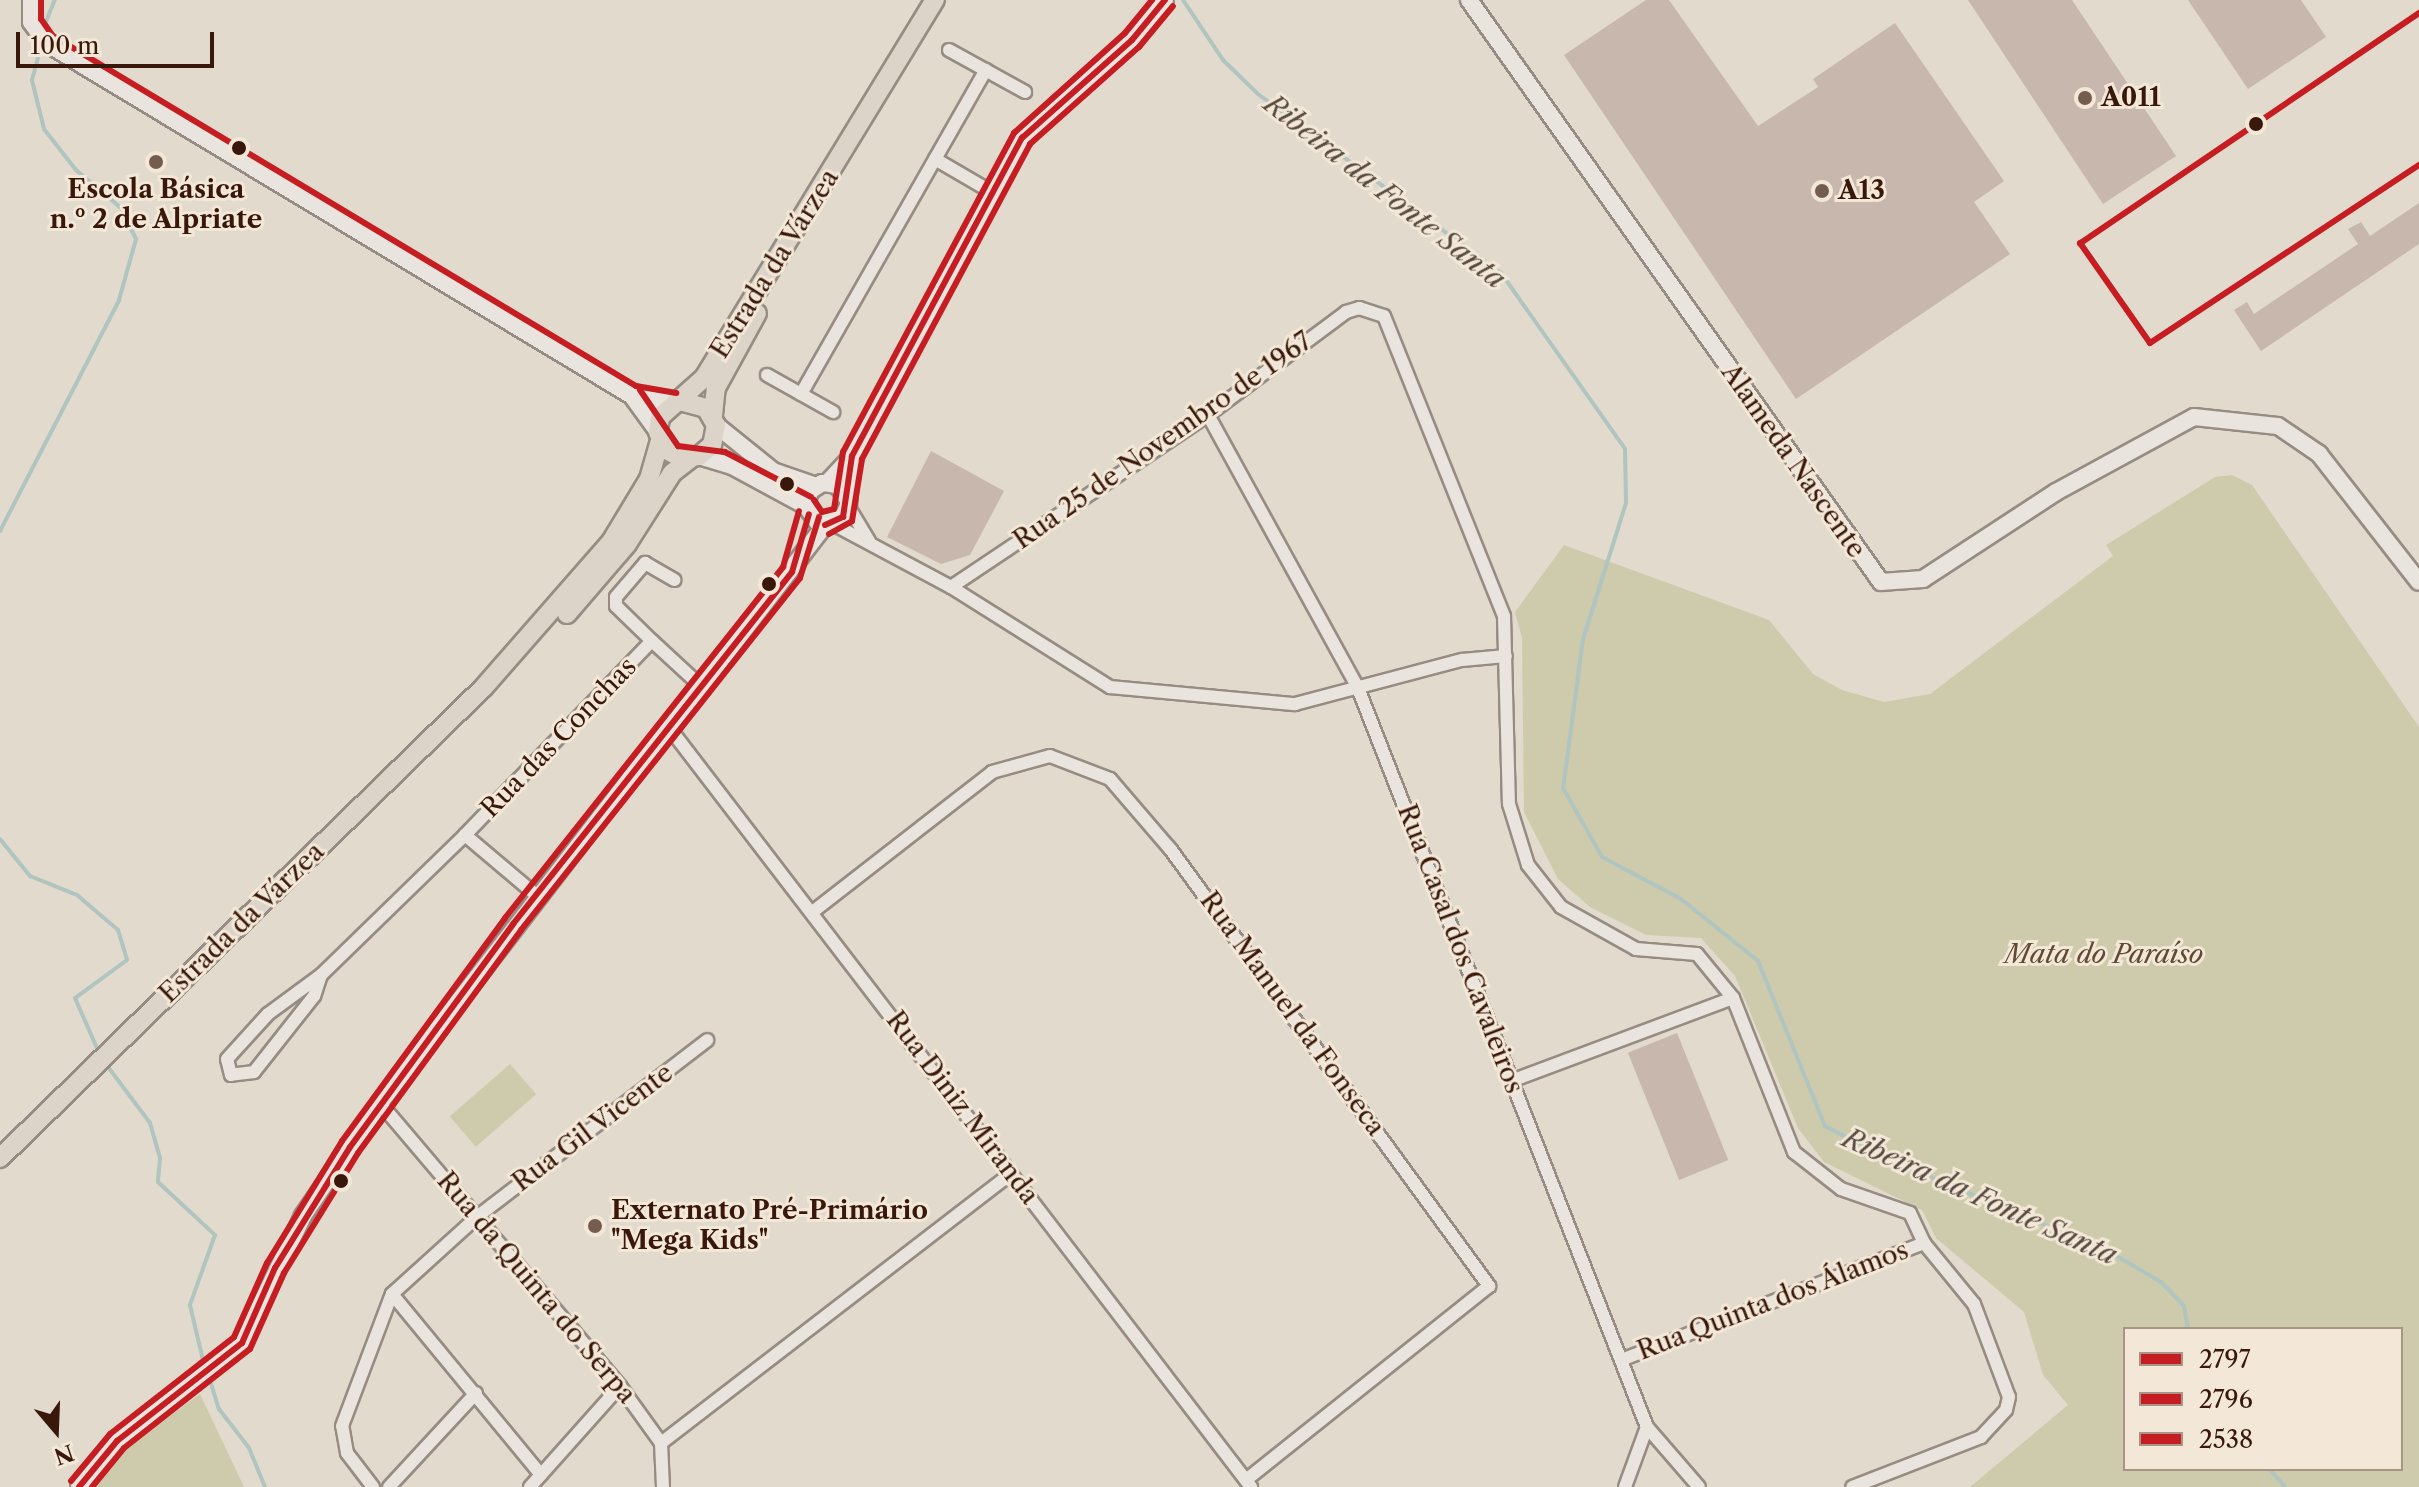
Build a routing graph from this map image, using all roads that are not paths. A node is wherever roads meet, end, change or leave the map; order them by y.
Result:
1 (935, 0) edge
2 (1165, 0) edge
3 (1469, 0) edge
4 (30, 6) edge
5 (949, 50) dead end
6 (986, 70) junction
7 (1025, 92) dead end
8 (862, 122) junction
9 (935, 159) junction
10 (990, 191) junction
11 (767, 375) dead end
12 (801, 394) junction
13 (632, 396) junction
14 (677, 402) junction
15 (833, 412) dead end
16 (1208, 415) junction
17 (714, 420) junction
18 (659, 436) junction
19 (852, 456) junction
20 (694, 458) junction
21 (822, 484) junction
22 (848, 503) junction
23 (807, 510) junction
24 (829, 524) junction
25 (869, 541) junction
26 (792, 572) junction
27 (674, 580) dead end
28 (2419, 582) edge
29 (951, 587) junction
30 (652, 641) junction
31 (1506, 656) junction
32 (484, 687) junction
33 (1358, 688) junction
34 (704, 689) junction
35 (671, 730) junction
36 (465, 835) junction
37 (536, 895) junction
38 (815, 910) junction
39 (321, 975) junction
40 (1733, 998) junction
41 (707, 1040) dead end
42 (1511, 1081) junction
43 (380, 1103) junction
44 (0, 1158) edge
45 (1011, 1173) junction
46 (478, 1216) junction
47 (1924, 1243) junction
48 (392, 1294) junction
49 (1621, 1360) junction
50 (620, 1386) junction
51 (476, 1393) junction
52 (1647, 1427) junction
53 (661, 1443) junction
54 (541, 1475) junction
55 (1249, 1484) edge
56 (79, 1487) edge
57 (373, 1487) edge
58 (389, 1487) edge
59 (530, 1487) edge
60 (663, 1487) edge
61 (1625, 1487) edge
62 (1699, 1487) edge
63 (1852, 1487) edge

1 - 8 main road, Estrada da Várzea
2 - 10 street
3 - 28 street, Alameda Nascente
4 - 13 street
5 - 6 street
6 - 7 street
6 - 9 street
8 - 14 main road, Estrada da Várzea
8 - 17 main road, Estrada da Várzea
9 - 10 street
9 - 12 street
10 - 19 street
11 - 12 street
12 - 15 street
13 - 14 street
13 - 18 street
14 - 17 main road
14 - 18 main road, Estrada da Várzea
16 - 29 street, Rua 25 de Novembro de 1967
16 - 31 street, Rua 25 de Novembro de 1967
16 - 33 street, Rua Casal dos Cavaleiros
17 - 20 main road, Estrada da Várzea
17 - 21 street
18 - 20 main road
18 - 32 main road, Estrada da Várzea
19 - 21 street
19 - 22 street
20 - 23 street
20 - 32 main road, Estrada da Várzea
21 - 22 street
21 - 23 street
22 - 24 street
22 - 25 street
23 - 24 street
23 - 26 street
24 - 25 street
24 - 26 street
25 - 29 street
26 - 34 street
27 - 30 street, Rua das Conchas
29 - 33 street
30 - 34 street, Rua das Conchas
30 - 36 street, Rua das Conchas
31 - 33 street
31 - 40 street
32 - 44 main road, Estrada da Várzea
33 - 42 street, Rua Casal dos Cavaleiros
34 - 35 street
35 - 37 street
35 - 38 street, Rua Diniz Miranda
36 - 37 street, Rua das Conchas
36 - 39 street, Rua das Conchas
37 - 43 street
38 - 45 street, Rua Diniz Miranda
38 - 55 street, Rua Manuel da Fonseca
39 - 39 street, Rua das Conchas
40 - 42 street
40 - 47 street
41 - 46 street, Rua Gil Vicente
42 - 49 street, Rua Casal dos Cavaleiros
43 - 46 street, Rua da Quinta do Serpa
43 - 56 street
45 - 53 street
45 - 55 street, Rua Diniz Miranda
46 - 48 street, Rua Gil Vicente
46 - 50 street, Rua da Quinta do Serpa
47 - 49 street, Rua Quinta dos Álamos
47 - 63 street
48 - 51 street
48 - 57 street
49 - 52 street, Rua Casal dos Cavaleiros
50 - 53 street, Rua da Quinta do Serpa
50 - 54 street
51 - 54 street
51 - 58 street
52 - 61 street
52 - 62 street, Rua Casal dos Cavaleiros
53 - 60 street
54 - 59 street

